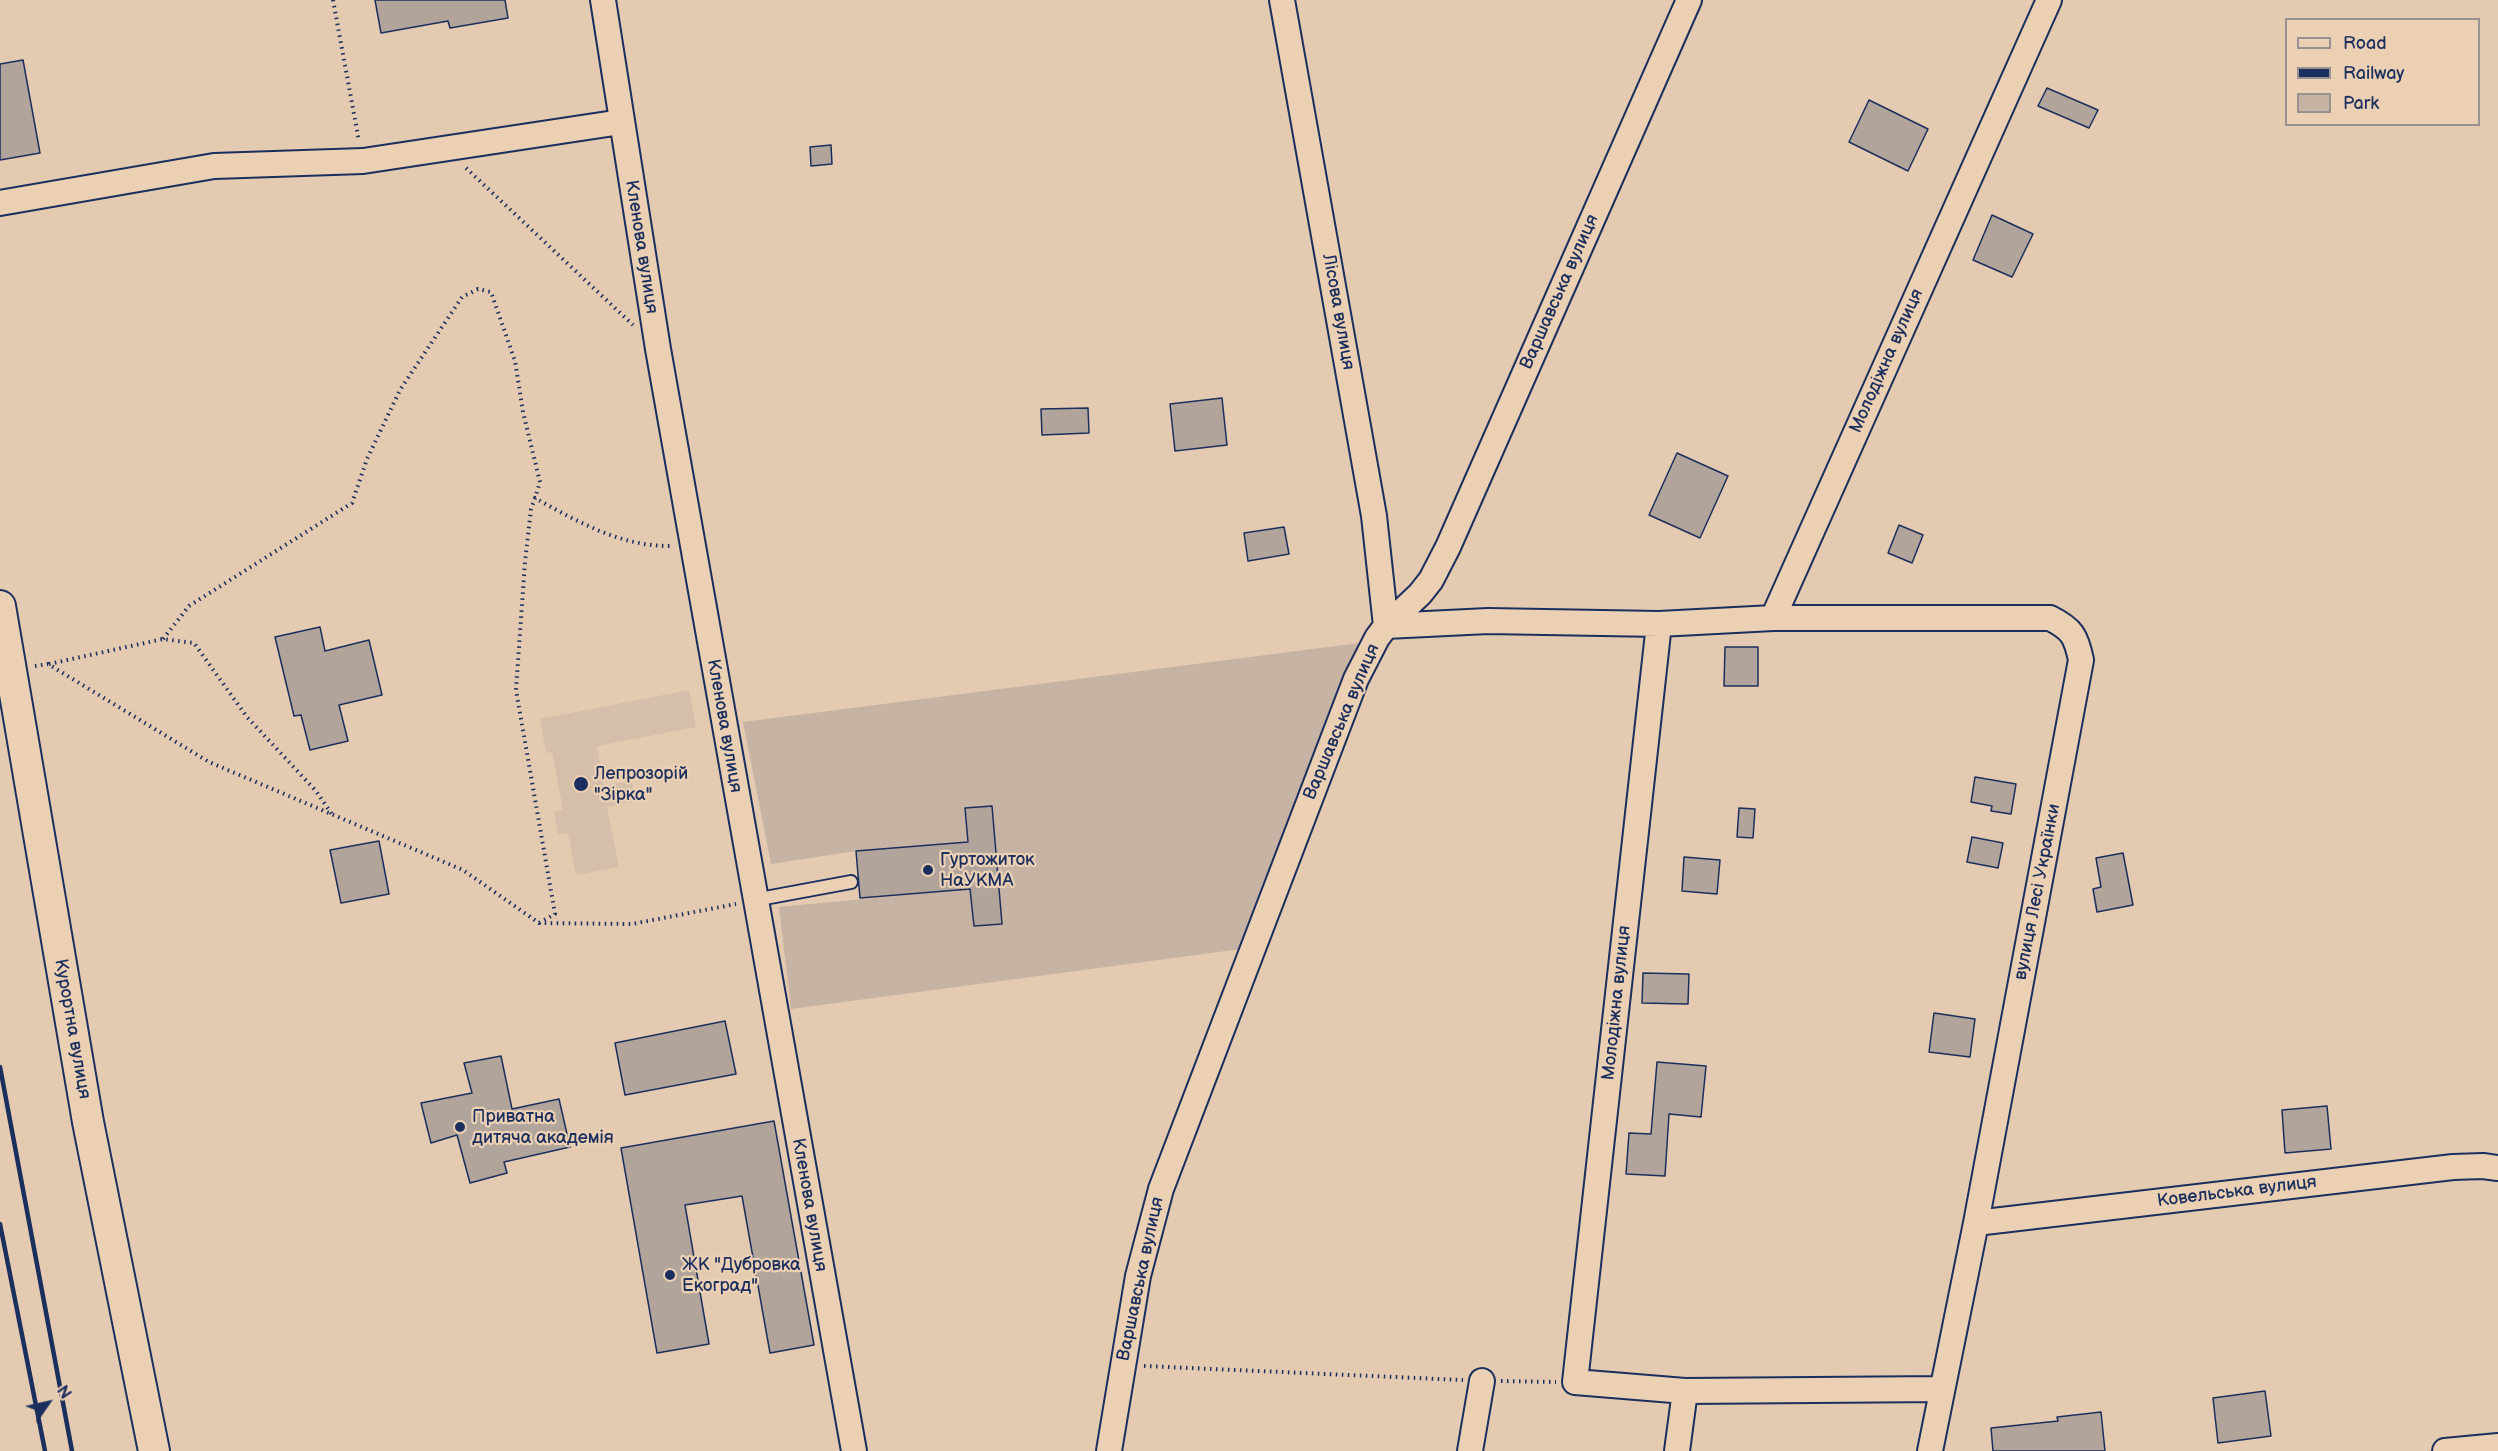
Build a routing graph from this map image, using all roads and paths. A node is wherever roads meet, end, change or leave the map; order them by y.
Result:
1 (333, 0) edge
2 (603, 0) edge
3 (1282, 0) edge
4 (1689, 0) edge
5 (2049, 0) edge
6 (621, 122) junction
7 (446, 149) junction
8 (363, 161) junction
9 (0, 203) edge
10 (658, 349) junction
11 (536, 498) junction
12 (692, 545) junction
13 (0, 606) edge
14 (1773, 618) junction
15 (1659, 624) junction
16 (1386, 626) junction
17 (163, 639) junction
18 (48, 664) junction
19 (11, 670) junction
20 (335, 818) junction
21 (851, 882) dead end
22 (754, 900) junction
23 (539, 923) junction
24 (2498, 1168) edge
25 (1976, 1223) junction
26 (1122, 1365) junction
27 (1482, 1381) junction
28 (1575, 1382) junction
29 (1942, 1389) junction
30 (1685, 1391) junction
31 (2498, 1446) edge
32 (154, 1451) edge
33 (854, 1451) edge
34 (1109, 1451) edge
35 (1470, 1451) edge
36 (1677, 1451) edge
37 (1930, 1451) edge
38 (2445, 1451) edge

1 - 8 path
2 - 6 street, Кленова вулиця
3 - 16 street, Лісова вулиця
4 - 16 street, Варшавська вулиця
5 - 14 street, Молодіжна вулиця
6 - 7 street
6 - 10 street, Кленова вулиця
7 - 8 street
7 - 10 path
8 - 9 street
10 - 12 street, Кленова вулиця
11 - 12 path
11 - 17 path
11 - 23 path
12 - 22 street, Кленова вулиця
13 - 19 street, Курортна вулиця
14 - 15 street
14 - 25 street, вулиця Лесі Українки
15 - 16 street
15 - 28 street, Молодіжна вулиця
16 - 26 street, Варшавська вулиця
17 - 18 path
17 - 20 path
18 - 19 path
18 - 20 path
19 - 32 street, Курортна вулиця
20 - 23 path
21 - 22 lane
22 - 23 path
22 - 33 street, Кленова вулиця
24 - 25 street, Ковельська вулиця
25 - 29 street, вулиця Лесі Українки
26 - 27 path
26 - 34 street, Варшавська вулиця
27 - 28 path
27 - 35 street
28 - 30 street
29 - 30 street
29 - 37 street, вулиця Лесі Українки
30 - 36 street
31 - 38 street

